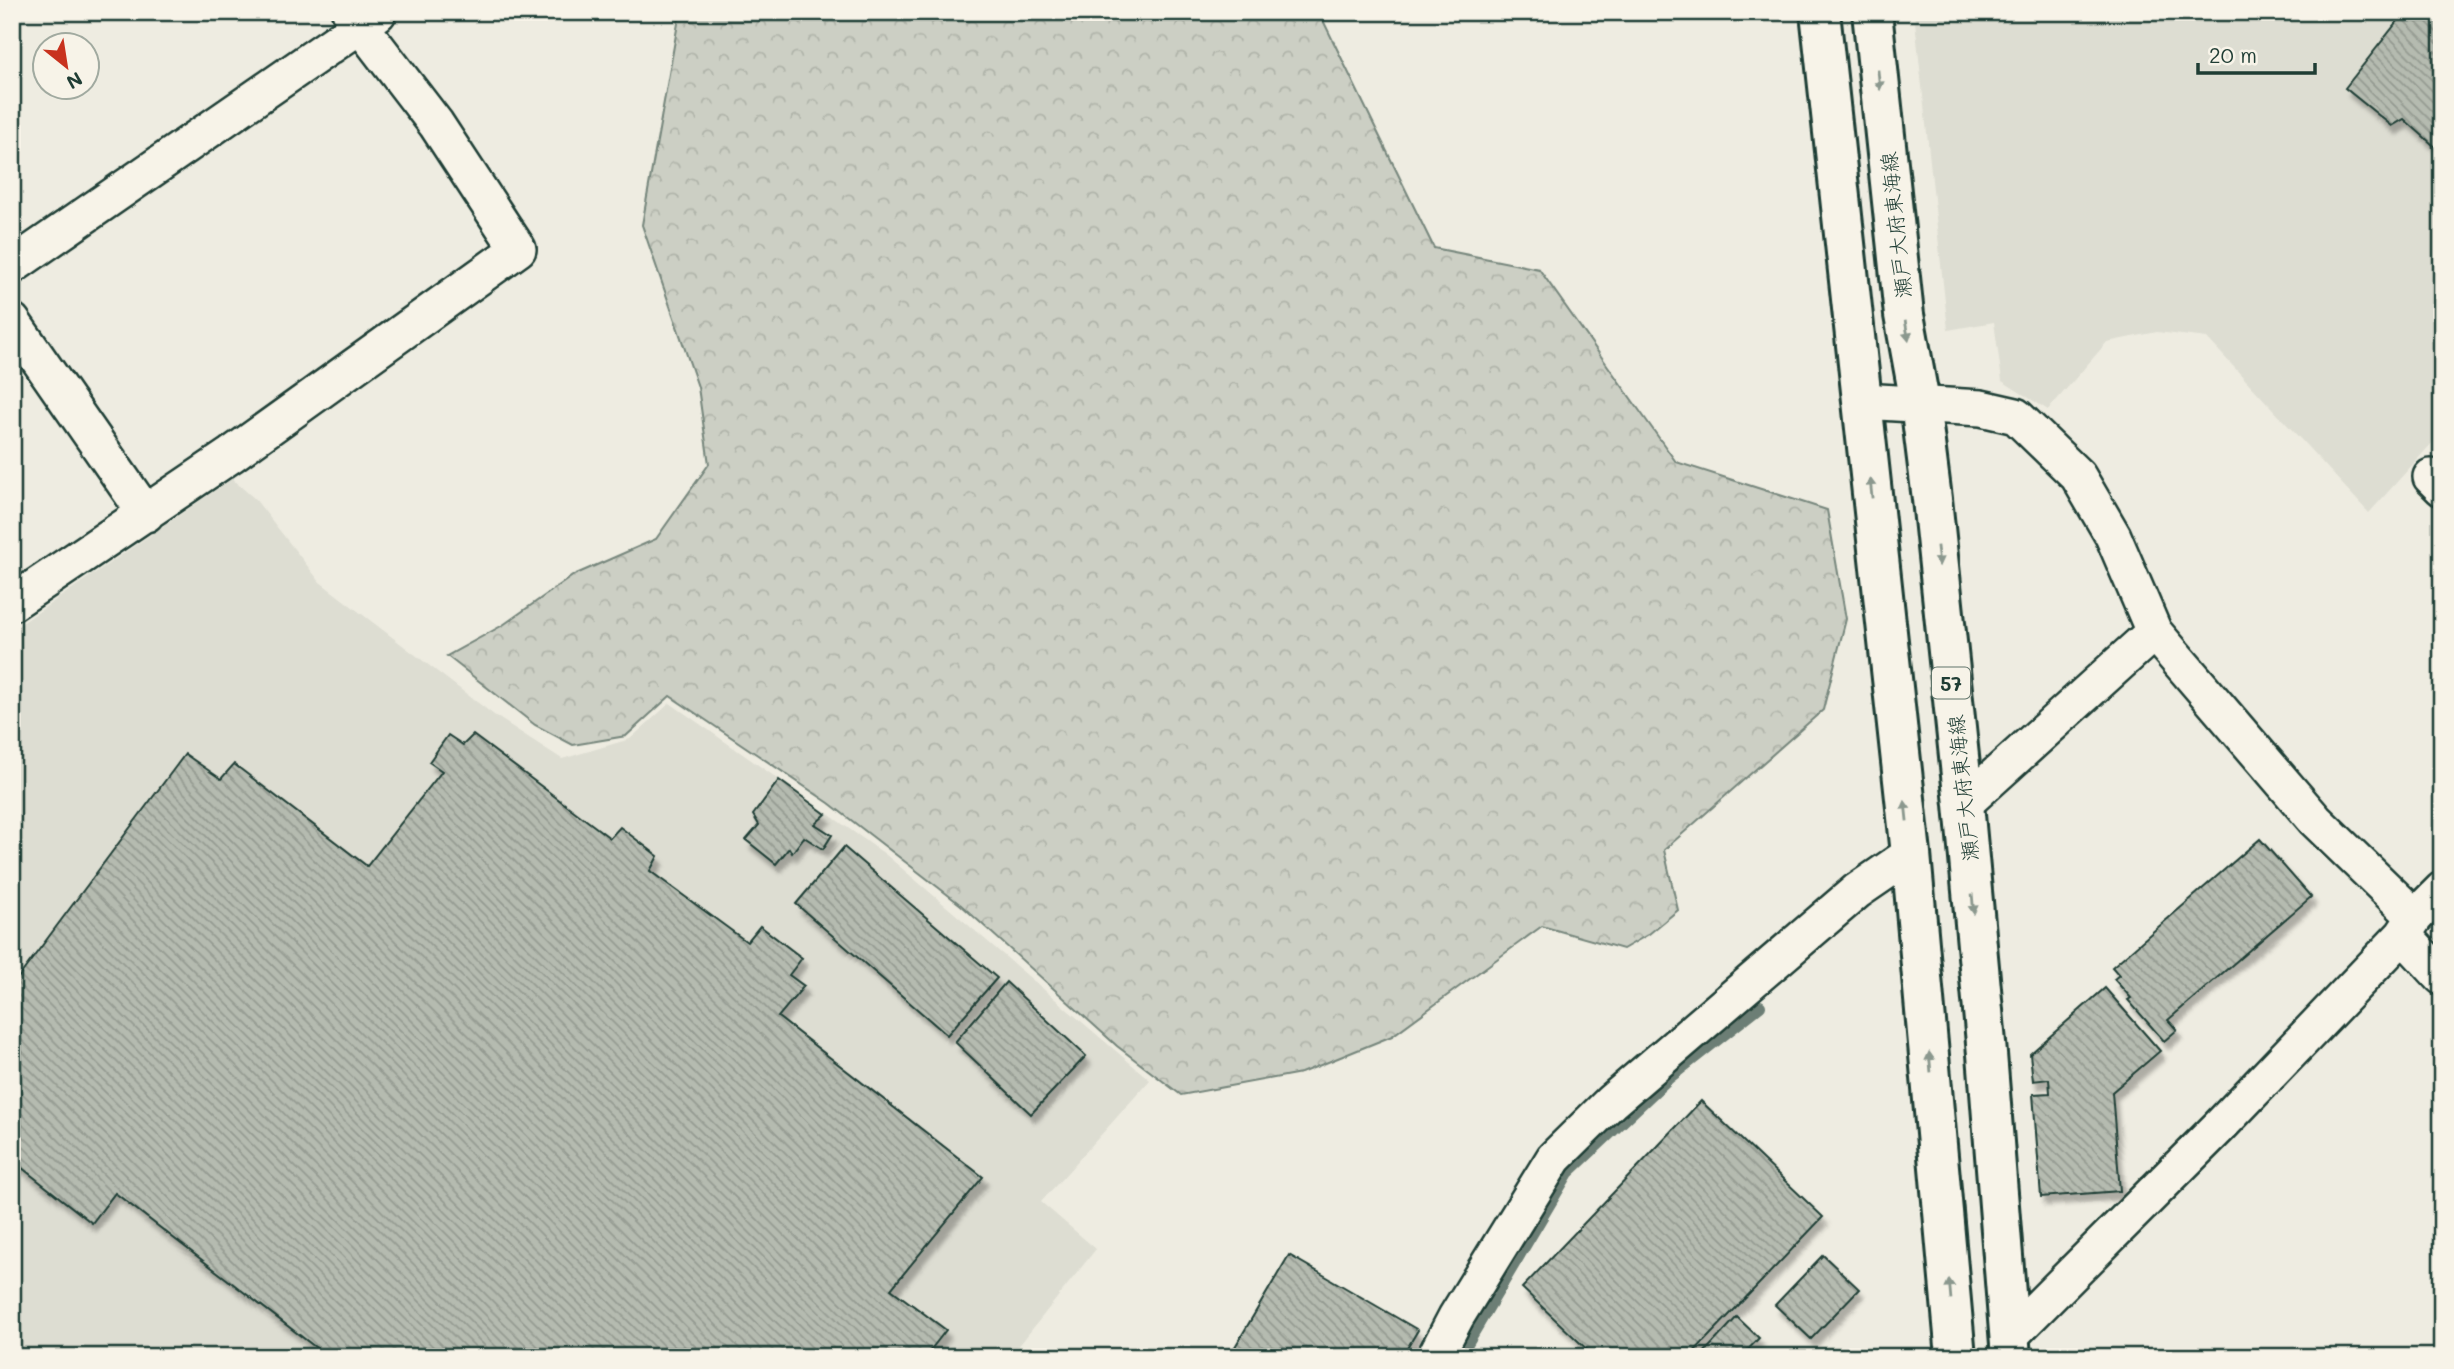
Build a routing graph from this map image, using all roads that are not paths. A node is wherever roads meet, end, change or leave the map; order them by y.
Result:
1 (1820, 12) edge
2 (1872, 12) edge
3 (363, 17) edge
4 (12, 266) edge
5 (12, 321) edge
6 (1862, 401) junction
7 (1920, 403) junction
8 (146, 514) junction
9 (12, 603) edge
10 (2154, 632) junction
11 (1964, 804) junction
12 (1911, 854) junction
13 (2442, 890) edge
14 (2409, 926) junction
15 (2442, 977) edge
16 (2010, 1347) edge
17 (1435, 1357) edge
18 (1956, 1357) edge

1 - 6 main road
2 -> 7 main road, 瀬戸大府東海線 / 57
3 - 4 street
3 - 8 street
5 - 8 street
6 - 7 street
12 -> 6 main road
7 - 10 street
7 -> 11 main road, 瀬戸大府東海線 / 57
8 - 9 street
10 - 11 street
10 - 14 street
11 -> 16 main road, 瀬戸大府東海線 / 57
12 - 17 street
18 -> 12 main road
13 - 14 street
14 - 15 street
14 - 16 street

